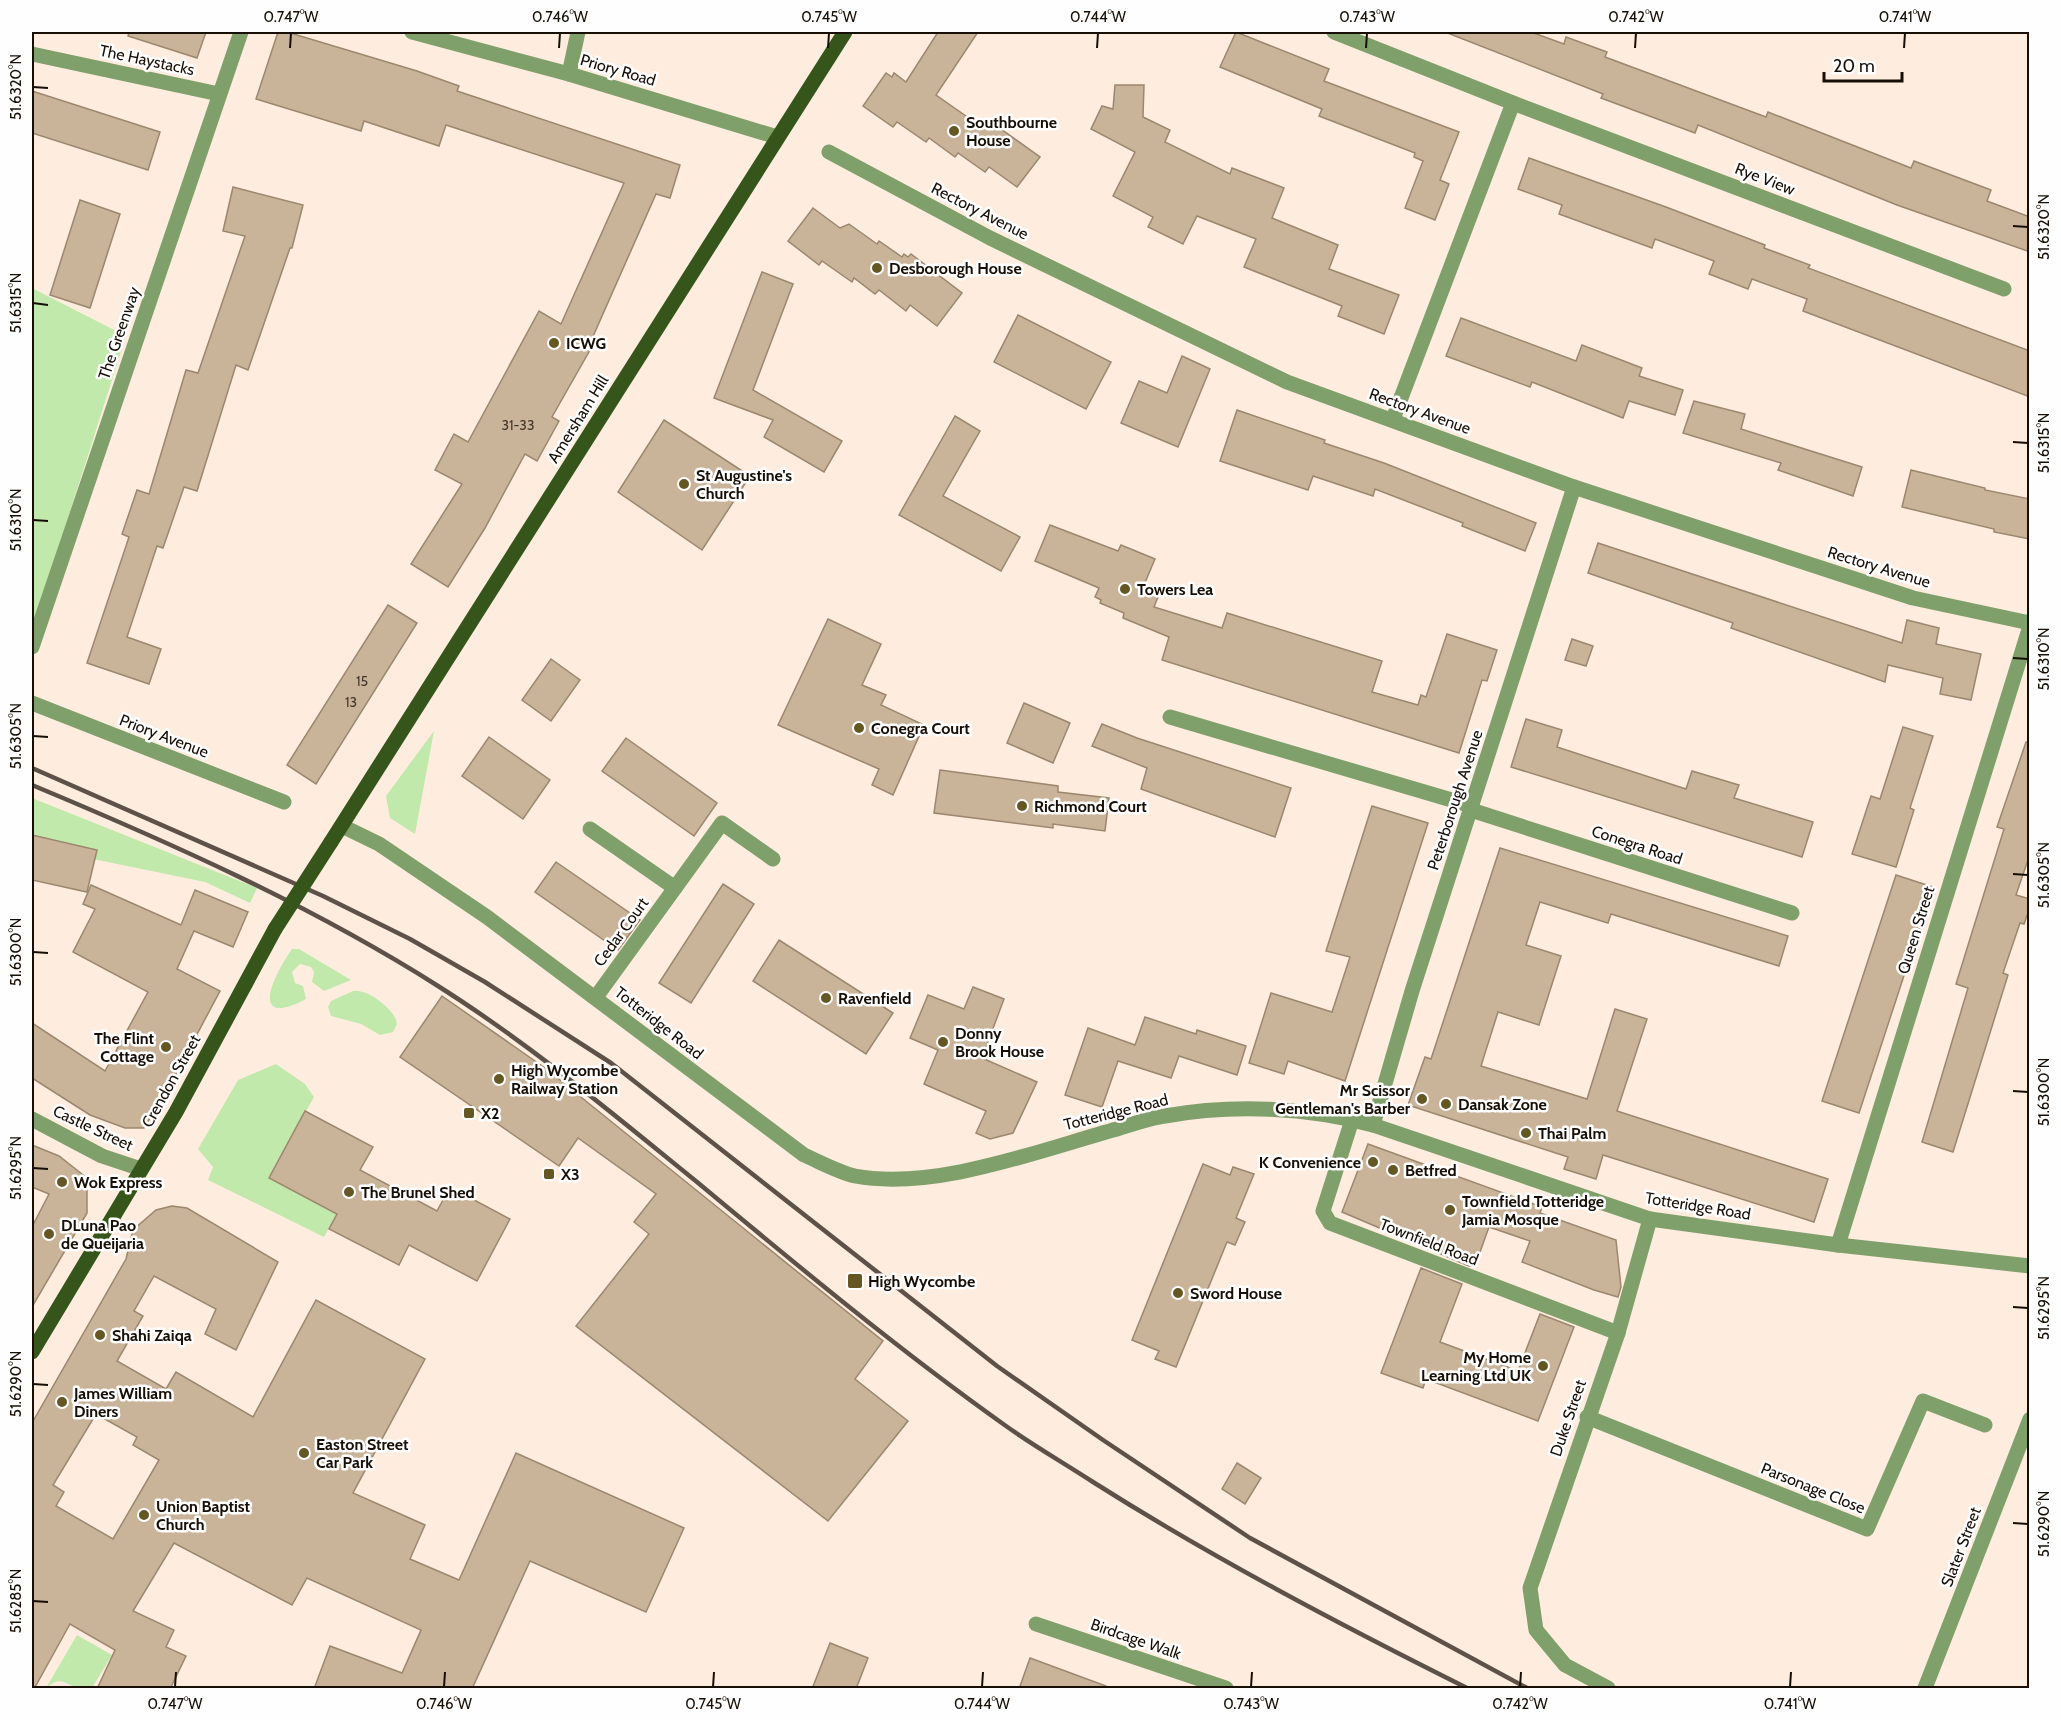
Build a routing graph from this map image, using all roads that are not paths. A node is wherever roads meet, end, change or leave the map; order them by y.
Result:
1 (241, 32) edge
2 (412, 32) edge
3 (578, 32) edge
4 (845, 32) edge
5 (1334, 32) edge
6 (32, 54) edge
7 (569, 74) junction
8 (219, 94) junction
9 (1513, 104) junction
10 (777, 137) junction
11 (829, 152) dead end
12 (2004, 289) dead end
13 (1393, 419) junction
14 (1574, 487) junction
15 (2030, 625) edge
16 (32, 647) edge
17 (32, 703) edge
18 (1170, 717) dead end
19 (284, 802) dead end
20 (1472, 808) junction
21 (342, 826) junction
22 (590, 829) dead end
23 (773, 858) dead end
24 (675, 888) junction
25 (1792, 913) dead end
26 (596, 997) junction
27 (32, 1119) edge
28 (1352, 1119) junction
29 (1373, 1125) junction
30 (141, 1169) junction
31 (1650, 1219) junction
32 (1838, 1245) junction
33 (2030, 1266) edge
34 (1618, 1333) junction
35 (32, 1352) edge
36 (1587, 1417) junction
37 (2030, 1419) edge
38 (1985, 1425) dead end
39 (1036, 1624) dead end
40 (1226, 1689) edge
41 (1608, 1689) edge
42 (1925, 1689) edge

1 - 8 street, The Greenway
2 - 7 street, Priory Road
3 - 7 street
4 - 10 main road, Amersham Hill
5 - 9 street, Rye View
6 - 8 street, The Haystacks
7 - 10 street, Priory Road
8 - 16 street, The Greenway
9 - 12 street, Rye View
9 - 13 street
10 - 21 main road, Amersham Hill
11 - 13 street, Rectory Avenue
13 - 14 street, Rectory Avenue
14 - 15 street, Rectory Avenue
14 - 20 street, Peterborough Avenue
15 - 32 street, Queen Street
17 - 19 street, Priory Avenue
18 - 20 street, Conegra Road
20 - 25 street, Conegra Road
20 - 29 street, Peterborough Avenue
21 - 26 street, Totteridge Road
21 - 30 main road, Crendon Street, bridge
22 - 24 street
23 - 24 street, Cedar Court
24 - 26 street, Cedar Court
26 - 28 street, Totteridge Road
27 - 30 street, Castle Street
28 - 29 street, Totteridge Road
28 - 34 street, Townfield Road
29 - 31 street, Totteridge Road
30 - 35 main road, Crendon Street
31 - 32 street, Totteridge Road
31 - 34 street, Duke Street
32 - 33 street, Totteridge Road
34 - 36 street, Duke Street
36 - 38 street, Parsonage Close
36 - 41 street, Duke Street
37 - 42 street, Slater Street
39 - 40 street, Birdcage Walk

